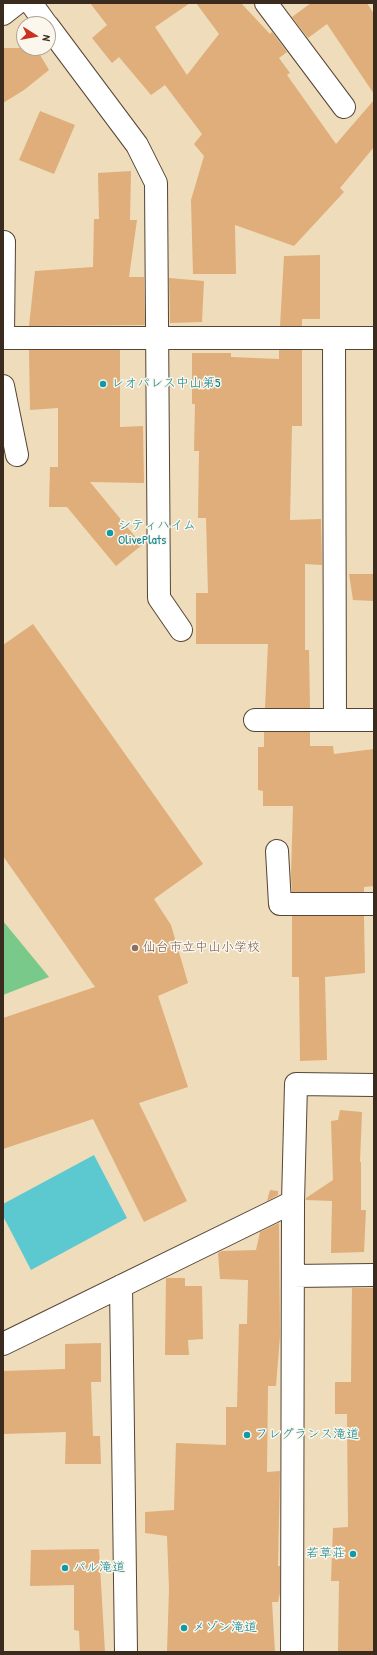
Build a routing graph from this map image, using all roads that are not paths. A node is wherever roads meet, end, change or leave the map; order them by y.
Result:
1 (17, 3) edge
2 (31, 3) edge
3 (266, 3) edge
4 (3, 14) edge
5 (40, 16) edge
6 (56, 37) edge
7 (344, 107) dead end
8 (4, 242) dead end
9 (3, 334) edge
10 (3, 338) edge
11 (157, 338) junction
12 (334, 338) junction
13 (374, 338) edge
14 (3, 386) edge
15 (17, 454) dead end
16 (181, 630) dead end
17 (255, 720) dead end
18 (335, 720) junction
19 (374, 720) edge
20 (277, 851) dead end
21 (374, 904) edge
22 (374, 1085) edge
23 (293, 1202) junction
24 (374, 1275) edge
25 (293, 1276) junction
26 (121, 1286) junction
27 (3, 1344) edge
28 (126, 1652) edge
29 (292, 1652) edge

1 - 4 street
2 - 5 street
3 - 7 street
6 - 11 street
8 - 9 street
10 - 11 street
11 - 12 street
11 - 16 street
12 - 13 street
12 - 18 street
14 - 15 street
17 - 18 street
18 - 19 street
20 - 21 street
22 - 23 street
23 - 25 street
23 - 26 street
24 - 25 street
25 - 29 street
26 - 27 street
26 - 28 street

